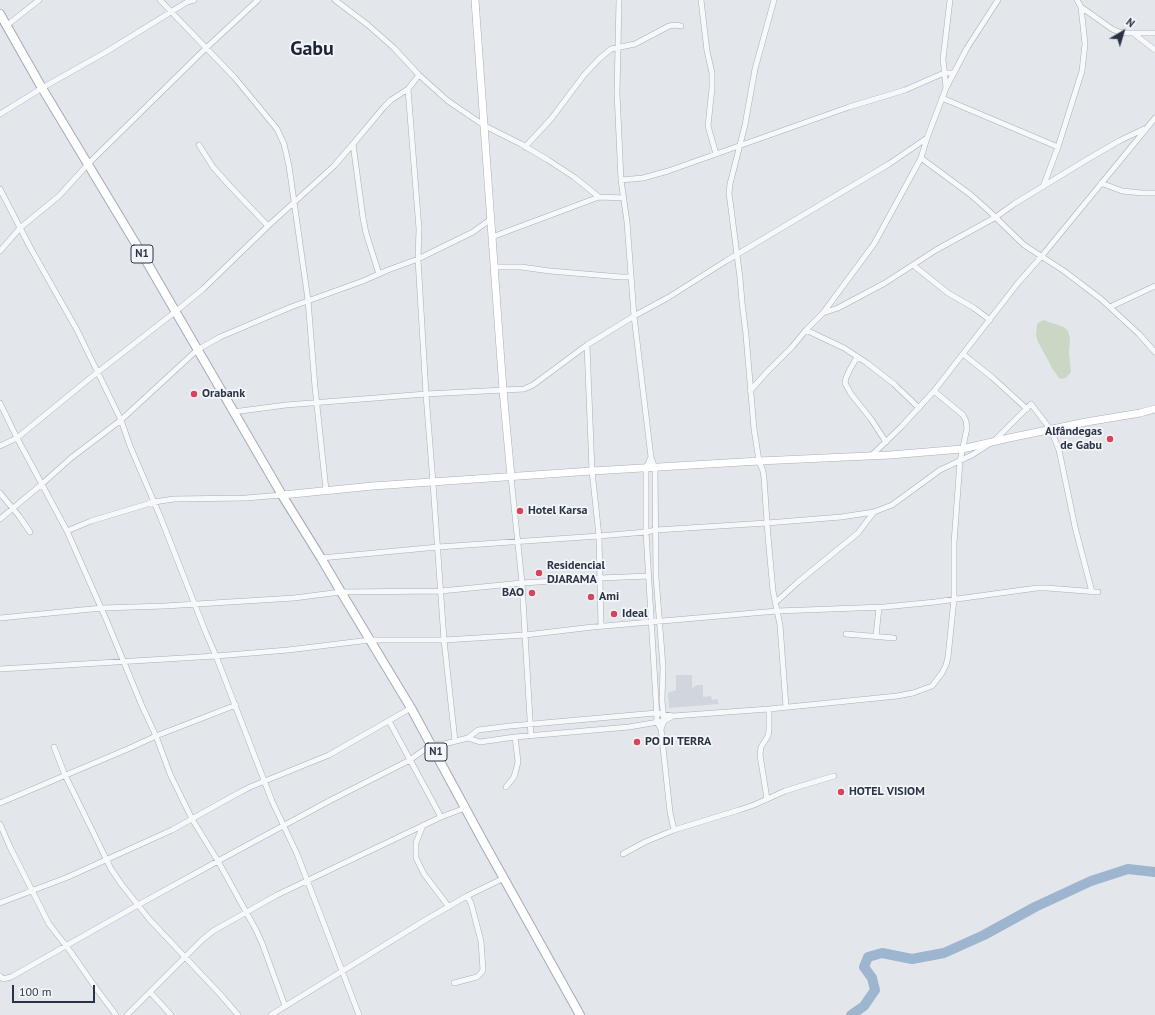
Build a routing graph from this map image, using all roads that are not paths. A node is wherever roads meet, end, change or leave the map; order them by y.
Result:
1 (39, 0) edge
2 (160, 0) edge
3 (194, 0) edge
4 (258, 0) edge
5 (336, 0) edge
6 (475, 0) edge
7 (618, 0) edge
8 (701, 0) edge
9 (774, 0) edge
10 (950, 0) edge
11 (998, 0) edge
12 (1076, 0) edge
13 (1081, 7) junction
14 (172, 13) junction
15 (0, 14) edge
16 (6, 26) junction
17 (681, 26) dead end
18 (1133, 33) junction
19 (1155, 33) edge
20 (617, 48) junction
21 (205, 49) junction
22 (1155, 50) edge
23 (944, 73) junction
24 (954, 73) junction
25 (419, 75) junction
26 (42, 88) junction
27 (946, 88) junction
28 (408, 89) junction
29 (942, 98) junction
30 (0, 114) edge
31 (1155, 118) edge
32 (485, 126) junction
33 (1146, 128) junction
34 (927, 138) junction
35 (354, 144) junction
36 (199, 145) dead end
37 (740, 146) junction
38 (525, 147) junction
39 (1058, 147) junction
40 (716, 154) junction
41 (921, 158) junction
42 (88, 164) junction
43 (621, 180) junction
44 (1101, 183) junction
45 (1043, 187) junction
46 (0, 190) edge
47 (1155, 193) edge
48 (599, 197) junction
49 (624, 198) junction
50 (294, 202) junction
51 (996, 217) junction
52 (491, 220) junction
53 (268, 226) junction
54 (20, 228) junction
55 (492, 237) junction
56 (0, 251) edge
57 (737, 255) junction
58 (1041, 257) junction
59 (418, 259) junction
60 (913, 265) junction
61 (495, 267) junction
62 (380, 274) junction
63 (630, 277) junction
64 (1155, 286) edge
65 (308, 300) junction
66 (1110, 307) junction
67 (175, 312) junction
68 (823, 313) junction
69 (634, 316) junction
70 (990, 320) junction
71 (806, 330) junction
72 (588, 345) junction
73 (197, 350) junction
74 (1155, 352) edge
75 (963, 354) junction
76 (856, 357) junction
77 (98, 373) junction
78 (503, 390) junction
79 (750, 391) junction
80 (934, 391) junction
81 (426, 394) junction
82 (0, 403) edge
83 (317, 403) junction
84 (919, 408) junction
85 (1027, 409) junction
86 (1155, 409) edge
87 (233, 412) junction
88 (121, 420) junction
89 (1051, 430) junction
90 (17, 438) junction
91 (994, 441) junction
92 (886, 442) junction
93 (0, 446) edge
94 (962, 449) junction
95 (651, 456) junction
96 (871, 456) junction
97 (759, 461) junction
98 (960, 461) junction
99 (646, 468) junction
100 (655, 468) junction
101 (592, 471) junction
102 (511, 477) junction
103 (434, 483) junction
104 (42, 484) junction
105 (326, 490) junction
106 (0, 493) edge
107 (282, 495) junction
108 (154, 502) junction
109 (12, 508) junction
110 (874, 512) junction
111 (0, 519) edge
112 (767, 523) junction
113 (67, 530) junction
114 (656, 530) junction
115 (30, 532) dead end
116 (646, 532) junction
117 (600, 536) junction
118 (517, 542) junction
119 (438, 547) junction
120 (321, 558) junction
121 (649, 576) junction
122 (600, 578) junction
123 (522, 583) junction
124 (441, 591) junction
125 (341, 592) junction
126 (954, 599) junction
127 (776, 603) junction
128 (195, 604) junction
129 (879, 607) junction
130 (102, 608) junction
131 (777, 611) junction
132 (0, 618) edge
133 (660, 622) junction
134 (651, 623) junction
135 (601, 626) junction
136 (846, 634) dead end
137 (525, 635) junction
138 (876, 636) junction
139 (894, 638) dead end
140 (370, 640) junction
141 (444, 640) junction
142 (216, 656) junction
143 (124, 662) junction
144 (0, 669) edge
145 (236, 705) junction
146 (786, 707) junction
147 (411, 708) junction
148 (770, 709) junction
149 (656, 713) junction
150 (663, 714) junction
151 (673, 716) junction
152 (389, 721) junction
153 (664, 721) junction
154 (657, 722) junction
155 (531, 724) junction
156 (661, 729) junction
157 (156, 736) junction
158 (531, 736) junction
159 (515, 737) junction
160 (468, 738) junction
161 (455, 741) junction
162 (432, 744) junction
163 (54, 747) dead end
164 (410, 760) junction
165 (65, 775) junction
166 (834, 776) dead end
167 (264, 781) junction
168 (506, 787) dead end
169 (767, 799) junction
170 (0, 802) edge
171 (465, 808) junction
172 (441, 817) junction
173 (192, 819) junction
174 (0, 824) edge
175 (423, 825) junction
176 (284, 826) junction
177 (674, 830) junction
178 (623, 854) dead end
179 (107, 860) junction
180 (218, 861) junction
181 (504, 878) junction
182 (307, 881) junction
183 (32, 891) junction
184 (467, 896) junction
185 (0, 903) edge
186 (138, 905) junction
187 (449, 907) junction
188 (247, 912) junction
189 (65, 946) junction
190 (185, 957) junction
191 (343, 972) junction
192 (0, 976) edge
193 (454, 983) dead end
194 (150, 992) junction
195 (285, 1006) junction
196 (116, 1015) edge
197 (127, 1015) edge
198 (171, 1015) edge
199 (238, 1015) edge
200 (271, 1015) edge
201 (359, 1015) edge
202 (580, 1015) edge

1 - 16 street
2 - 14 street
3 - 14 street
4 - 21 street
5 - 25 street
6 - 32 main road
7 - 20 street
8 - 40 street
9 - 37 street
10 - 23 street
11 - 24 street
12 - 13 street
13 - 18 street
13 - 39 street
14 - 21 street
14 - 26 street
15 - 16 main road, N1
16 - 26 main road, N1
17 - 20 street
18 - 19 street
18 - 22 street
20 - 38 street
20 - 43 street
21 - 42 street
21 - 50 street
23 - 24 street
23 - 27 street
23 - 37 street
24 - 27 street
25 - 28 street
25 - 32 street
26 - 30 street
26 - 42 main road, N1
27 - 29 street
28 - 35 street
28 - 59 street
29 - 34 street
29 - 39 street
31 - 33 street
32 - 38 street
32 - 52 main road
33 - 44 street
33 - 45 street
34 - 41 street
34 - 57 street
35 - 50 street
35 - 62 street
36 - 53 street
37 - 40 street
37 - 57 street
38 - 48 street
39 - 45 street
40 - 43 street
41 - 51 street
41 - 68 street
42 - 54 street
42 - 67 main road, N1
43 - 49 street
44 - 47 street
44 - 58 street
45 - 51 street
46 - 54 street
48 - 49 street
48 - 55 street
49 - 63 street
50 - 53 street
50 - 65 street
51 - 58 street
51 - 60 street
52 - 55 main road
52 - 59 street
53 - 67 street
54 - 56 street
54 - 77 street
55 - 61 main road
57 - 69 street
57 - 79 street
58 - 66 street
58 - 70 street
59 - 62 street
59 - 81 street
60 - 68 street
60 - 70 street
61 - 63 street
61 - 78 main road
62 - 65 street
63 - 69 street
64 - 66 street
65 - 73 street
65 - 83 street
66 - 74 street
67 - 73 main road, N1
67 - 77 street
68 - 71 street
69 - 72 street
69 - 95 street
70 - 75 street
71 - 76 street
71 - 79 street
72 - 78 street
72 - 101 street
73 - 87 main road, N1
73 - 88 street
75 - 80 street
75 - 85 street
76 - 84 street
76 - 92 street
77 - 88 street
77 - 90 street
78 - 81 street
78 - 102 main road
79 - 97 street
80 - 84 street
80 - 94 street
81 - 83 street
81 - 103 street
82 - 90 street
83 - 87 street
83 - 105 street
84 - 92 street
85 - 89 street
85 - 91 street
86 - 89 main road
87 - 107 main road, N1
88 - 104 street
88 - 108 street
89 - 91 main road
89 - 126 street
90 - 93 street
90 - 104 street
91 - 94 main road
91 - 98 street
92 - 96 street
94 - 96 main road
94 - 98 street
95 - 99 street
95 - 100 street
96 - 97 main road
97 - 100 main road
97 - 112 street
98 - 110 street
98 - 126 street
99 - 100 main road
99 - 101 main road
99 - 116 street
100 - 114 street
101 - 102 main road
101 - 117 street
102 - 103 main road
102 - 118 street
103 - 105 main road
103 - 119 street
104 - 109 street
104 - 113 street
105 - 107 main road
106 - 109 street
107 - 108 street
107 - 120 main road, N1
108 - 113 street
108 - 128 street
109 - 111 street
109 - 115 street
110 - 112 street
110 - 127 street
112 - 114 street
112 - 127 street
113 - 130 street
114 - 116 street
114 - 133 street
116 - 117 street
116 - 121 street
117 - 118 street
117 - 122 street
118 - 119 street
118 - 123 street
119 - 120 street
119 - 124 street
120 - 125 main road, N1
121 - 122 street
121 - 134 street
122 - 123 street
122 - 135 street
123 - 124 street
123 - 137 street
124 - 125 street
124 - 141 street
125 - 128 street
125 - 140 main road, N1
126 - 129 street
126 - 146 street
127 - 131 street
128 - 130 street
128 - 142 street
129 - 131 street
129 - 138 street
130 - 132 street
130 - 143 street
131 - 133 street
131 - 146 street
133 - 134 street
133 - 150 street
134 - 135 street
134 - 149 street
135 - 137 street
136 - 138 street
137 - 141 street
137 - 155 street
138 - 139 street
140 - 141 street
140 - 142 street
140 - 147 main road, N1
141 - 161 street
142 - 143 street
142 - 145 street
143 - 144 street
143 - 157 street
145 - 157 street
145 - 167 street
146 - 148 street
147 - 152 street
147 - 162 main road, N1
148 - 151 street
148 - 169 street
149 - 150 street
149 - 154 street
149 - 155 street
150 - 151 street
150 - 153 street
151 - 153 street
152 - 164 street
152 - 167 street
153 - 154 street
153 - 156 street
154 - 156 street
154 - 158 street
155 - 158 street
155 - 160 street
156 - 177 street
157 - 165 street
157 - 173 street
158 - 159 street
159 - 160 street
159 - 168 street
160 - 161 street
161 - 162 street
162 - 164 street
162 - 171 main road, N1
163 - 165 street
164 - 172 street
164 - 176 street
165 - 170 street
165 - 179 street
166 - 169 street
167 - 173 street
167 - 176 street
169 - 177 street
171 - 172 street
171 - 181 main road, N1
172 - 175 street
173 - 179 street
173 - 180 street
174 - 183 street
175 - 182 street
175 - 187 street
176 - 180 street
176 - 182 street
177 - 178 street
179 - 183 street
179 - 186 street
180 - 186 street
180 - 188 street
181 - 184 street
181 - 202 main road, N1
182 - 188 street
182 - 191 street
183 - 185 street
183 - 189 street
184 - 187 street
184 - 193 street
186 - 189 street
186 - 190 street
187 - 191 street
188 - 190 street
188 - 195 street
189 - 192 street
189 - 196 street
190 - 194 street
190 - 199 street
191 - 195 street
191 - 201 street
194 - 197 street
194 - 198 street
195 - 200 street

